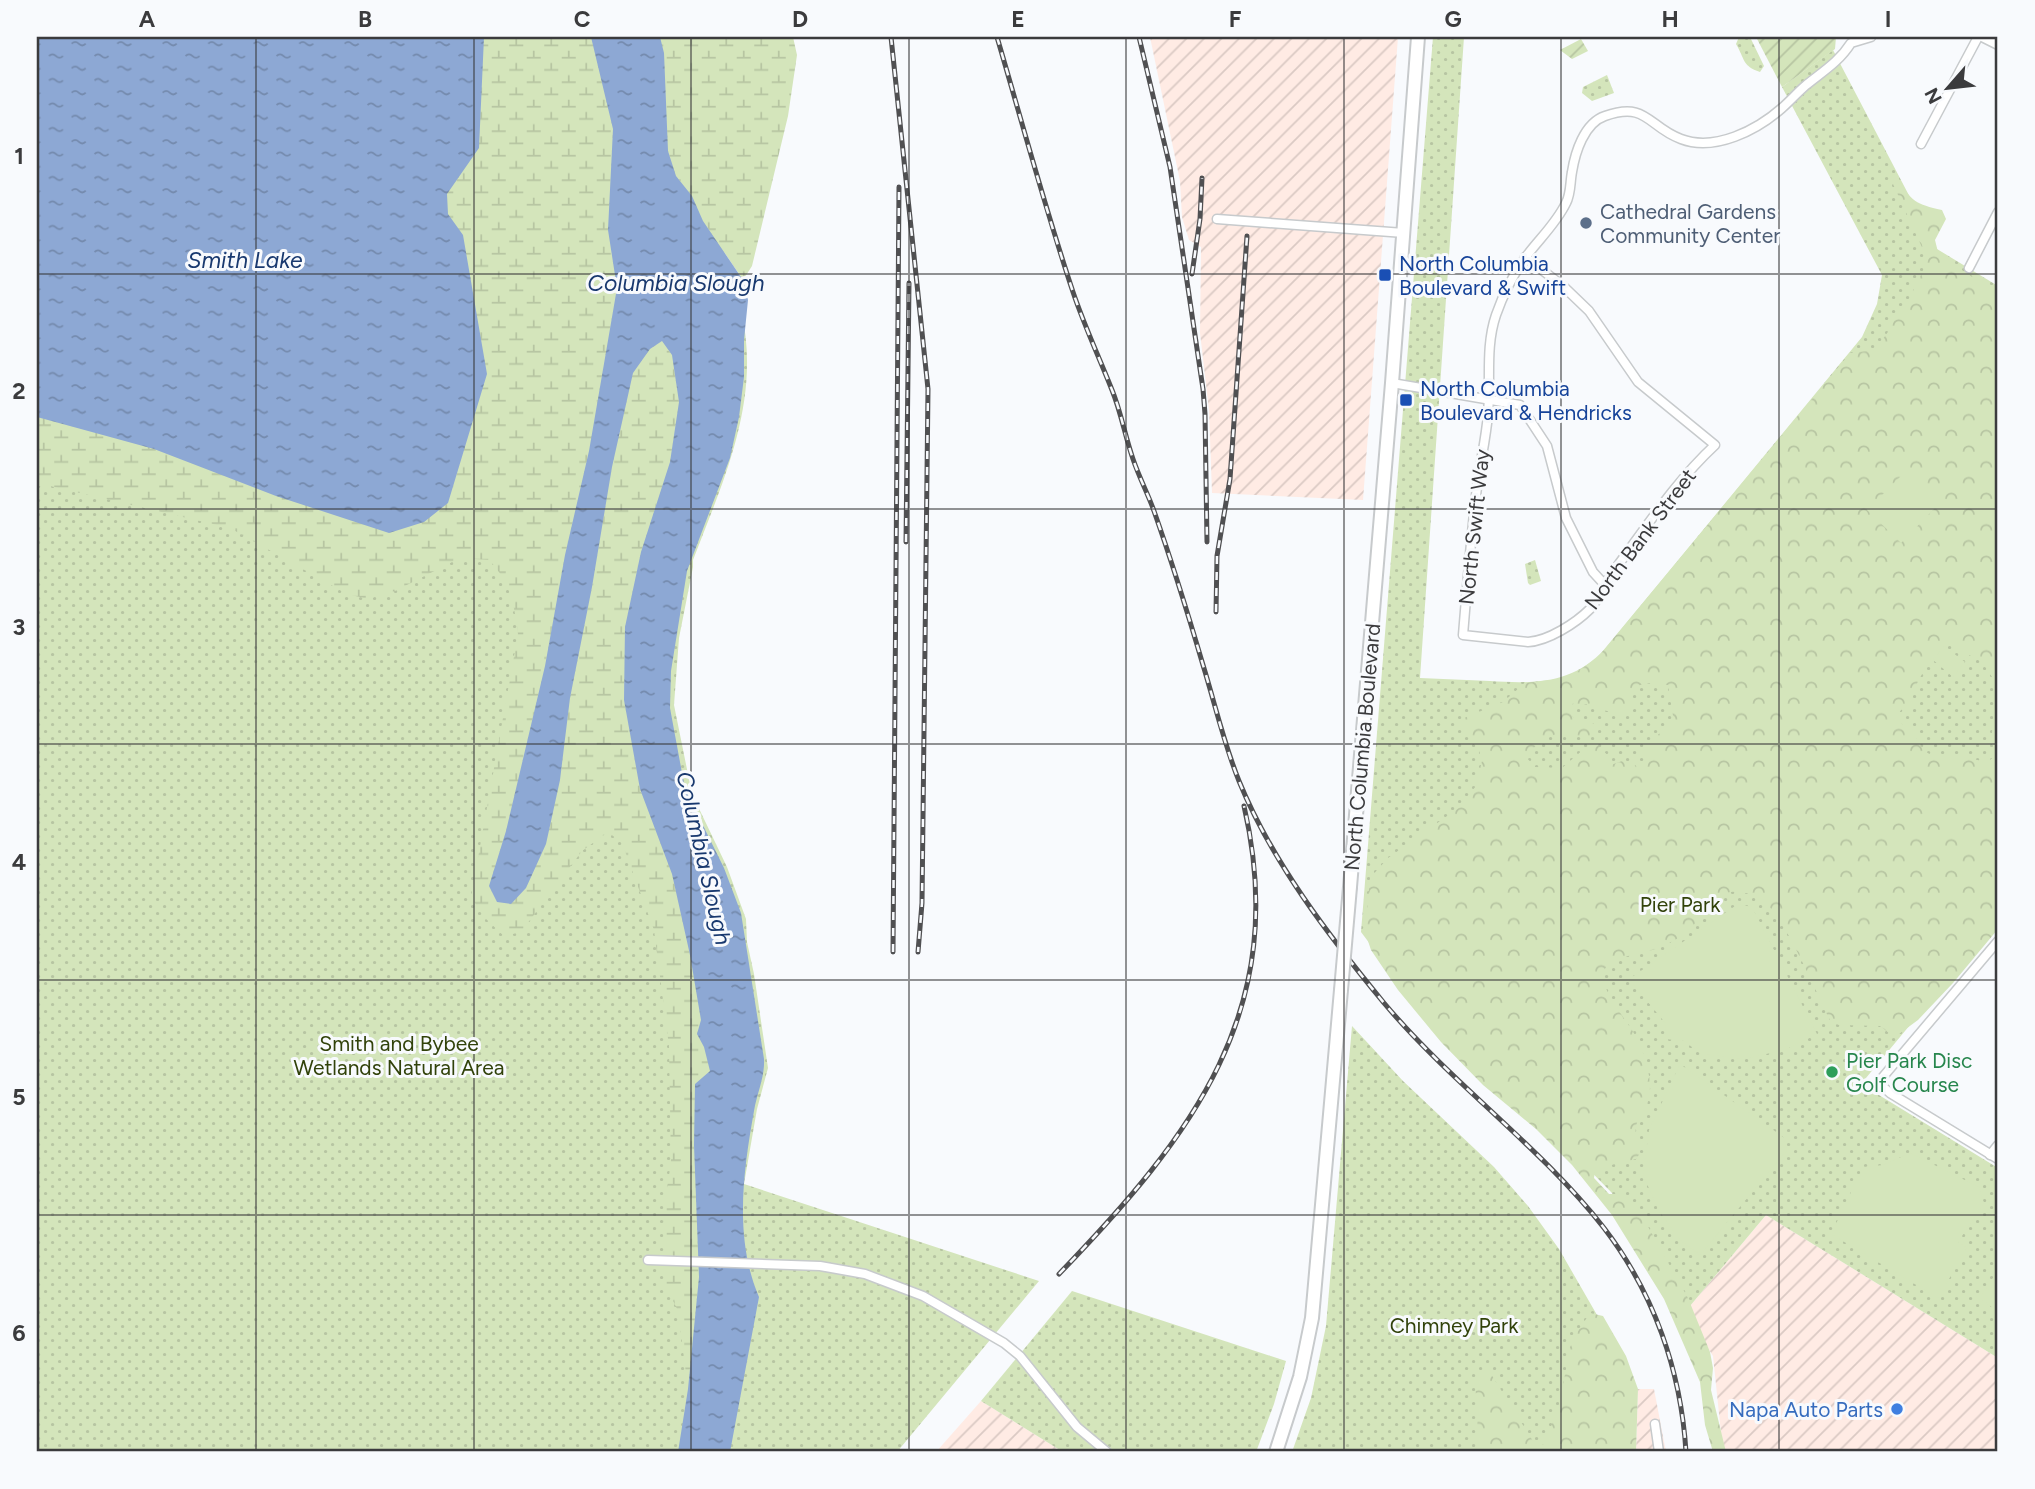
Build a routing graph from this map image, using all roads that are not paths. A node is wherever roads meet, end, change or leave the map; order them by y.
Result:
1 (1418, 37) edge
2 (1871, 37) edge
3 (1980, 37) edge
4 (1998, 45) edge
5 (1922, 144) dead end
6 (1998, 212) edge
7 (1217, 219) dead end
8 (1404, 233) junction
9 (1525, 257) junction
10 (1969, 268) dead end
11 (1392, 383) junction
12 (1488, 399) junction
13 (1604, 584) junction
14 (1463, 635) joint
15 (1998, 941) edge
16 (1998, 1145) edge
17 (1994, 1157) edge
18 (649, 1260) dead end
19 (1655, 1424) dead end
20 (1107, 1452) edge
21 (1276, 1452) edge
22 (1659, 1452) edge

1 - 8 main road, North Columbia Boulevard
2 - 9 street, North Swift Way
3 - 4 street
3 - 5 street
6 - 10 street
7 - 8 street
8 - 11 main road, North Columbia Boulevard
9 - 12 street, North Swift Way
9 - 13 street, North Bank Street
11 - 12 street
11 - 21 main road, North Columbia Boulevard, bridge
12 - 13 street
12 - 14 street, North Swift Way
13 - 14 street, North Bank Street
15 - 17 street
16 - 17 street
18 - 20 street
19 - 22 street

